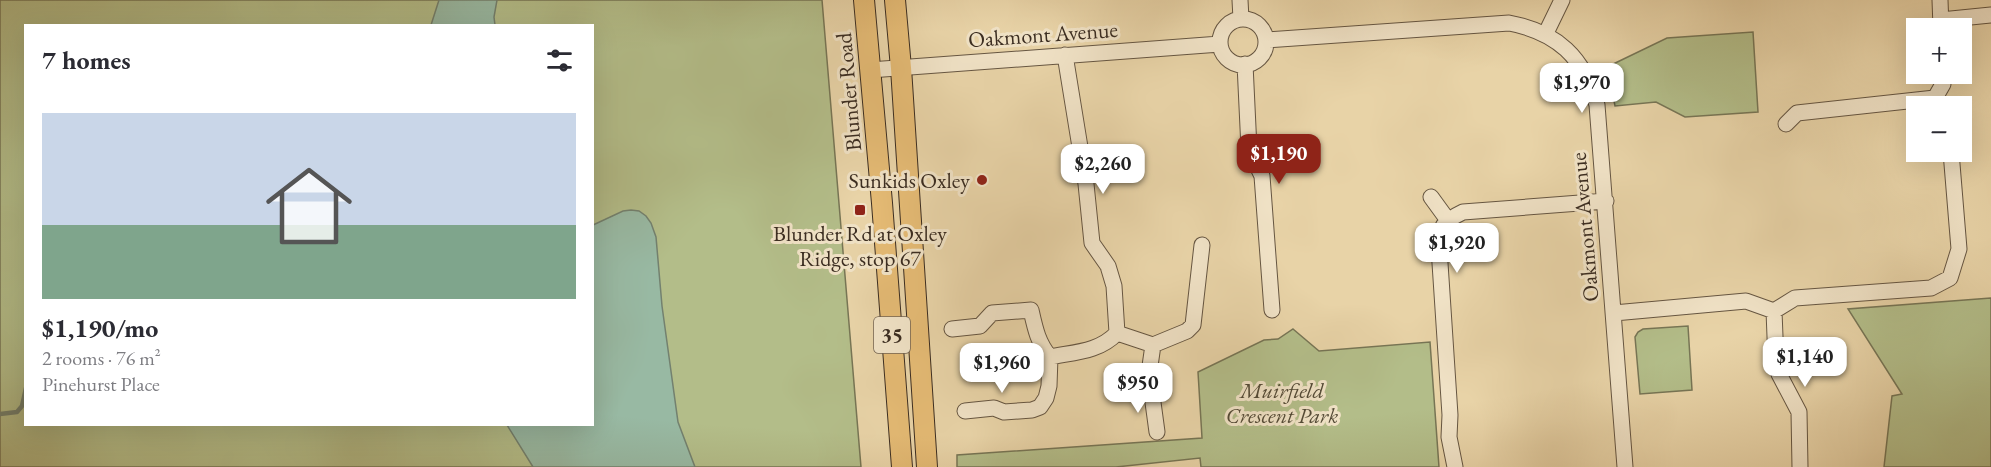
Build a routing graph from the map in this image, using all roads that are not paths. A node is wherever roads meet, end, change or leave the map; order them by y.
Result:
1 (864, 0) edge
2 (895, 0) edge
3 (1240, 0) edge
4 (1562, 0) edge
5 (1940, 0) edge
6 (1991, 15) edge
7 (1941, 18) edge
8 (1972, 18) edge
9 (1241, 19) junction
10 (1546, 33) junction
11 (1266, 40) junction
12 (1220, 44) junction
13 (1065, 55) junction
14 (1245, 64) junction
15 (901, 68) junction
16 (870, 70) junction
17 (1906, 104) edge
18 (1786, 124) dead end
19 (1952, 162) edge
20 (1431, 197) dead end
21 (1606, 201) junction
22 (1447, 219) junction
23 (1202, 245) dead end
24 (1272, 310) dead end
25 (1774, 311) junction
26 (1614, 313) junction
27 (952, 329) dead end
28 (1117, 333) junction
29 (1153, 345) junction
30 (1050, 357) junction
31 (965, 411) dead end
32 (1157, 432) dead end
33 (902, 467) edge
34 (927, 467) edge
35 (1455, 467) edge
36 (1626, 467) edge
37 (1800, 467) edge

1 - 16 main road, Blunder Road / 35
2 - 15 main road, 35
3 - 9 street
4 - 10 street
5 - 7 street
6 - 8 street
9 - 11 street
9 - 12 street
10 - 11 street, Oakmont Avenue
10 - 21 street, Oakmont Avenue
11 - 14 street
12 - 13 street, Oakmont Avenue
12 - 14 street
13 - 15 street, Oakmont Avenue
13 - 28 street
14 - 24 street
15 - 16 street, Oakmont Avenue
15 - 34 main road, 35
16 - 33 main road, Blunder Road / 35
17 - 18 street
19 - 25 street
20 - 22 street
21 - 22 street
21 - 26 street, Oakmont Avenue
22 - 35 street
23 - 29 street
25 - 26 street
25 - 37 street
26 - 36 street, Oakmont Avenue
27 - 30 street
28 - 29 street
28 - 30 street
29 - 32 street
30 - 31 street

